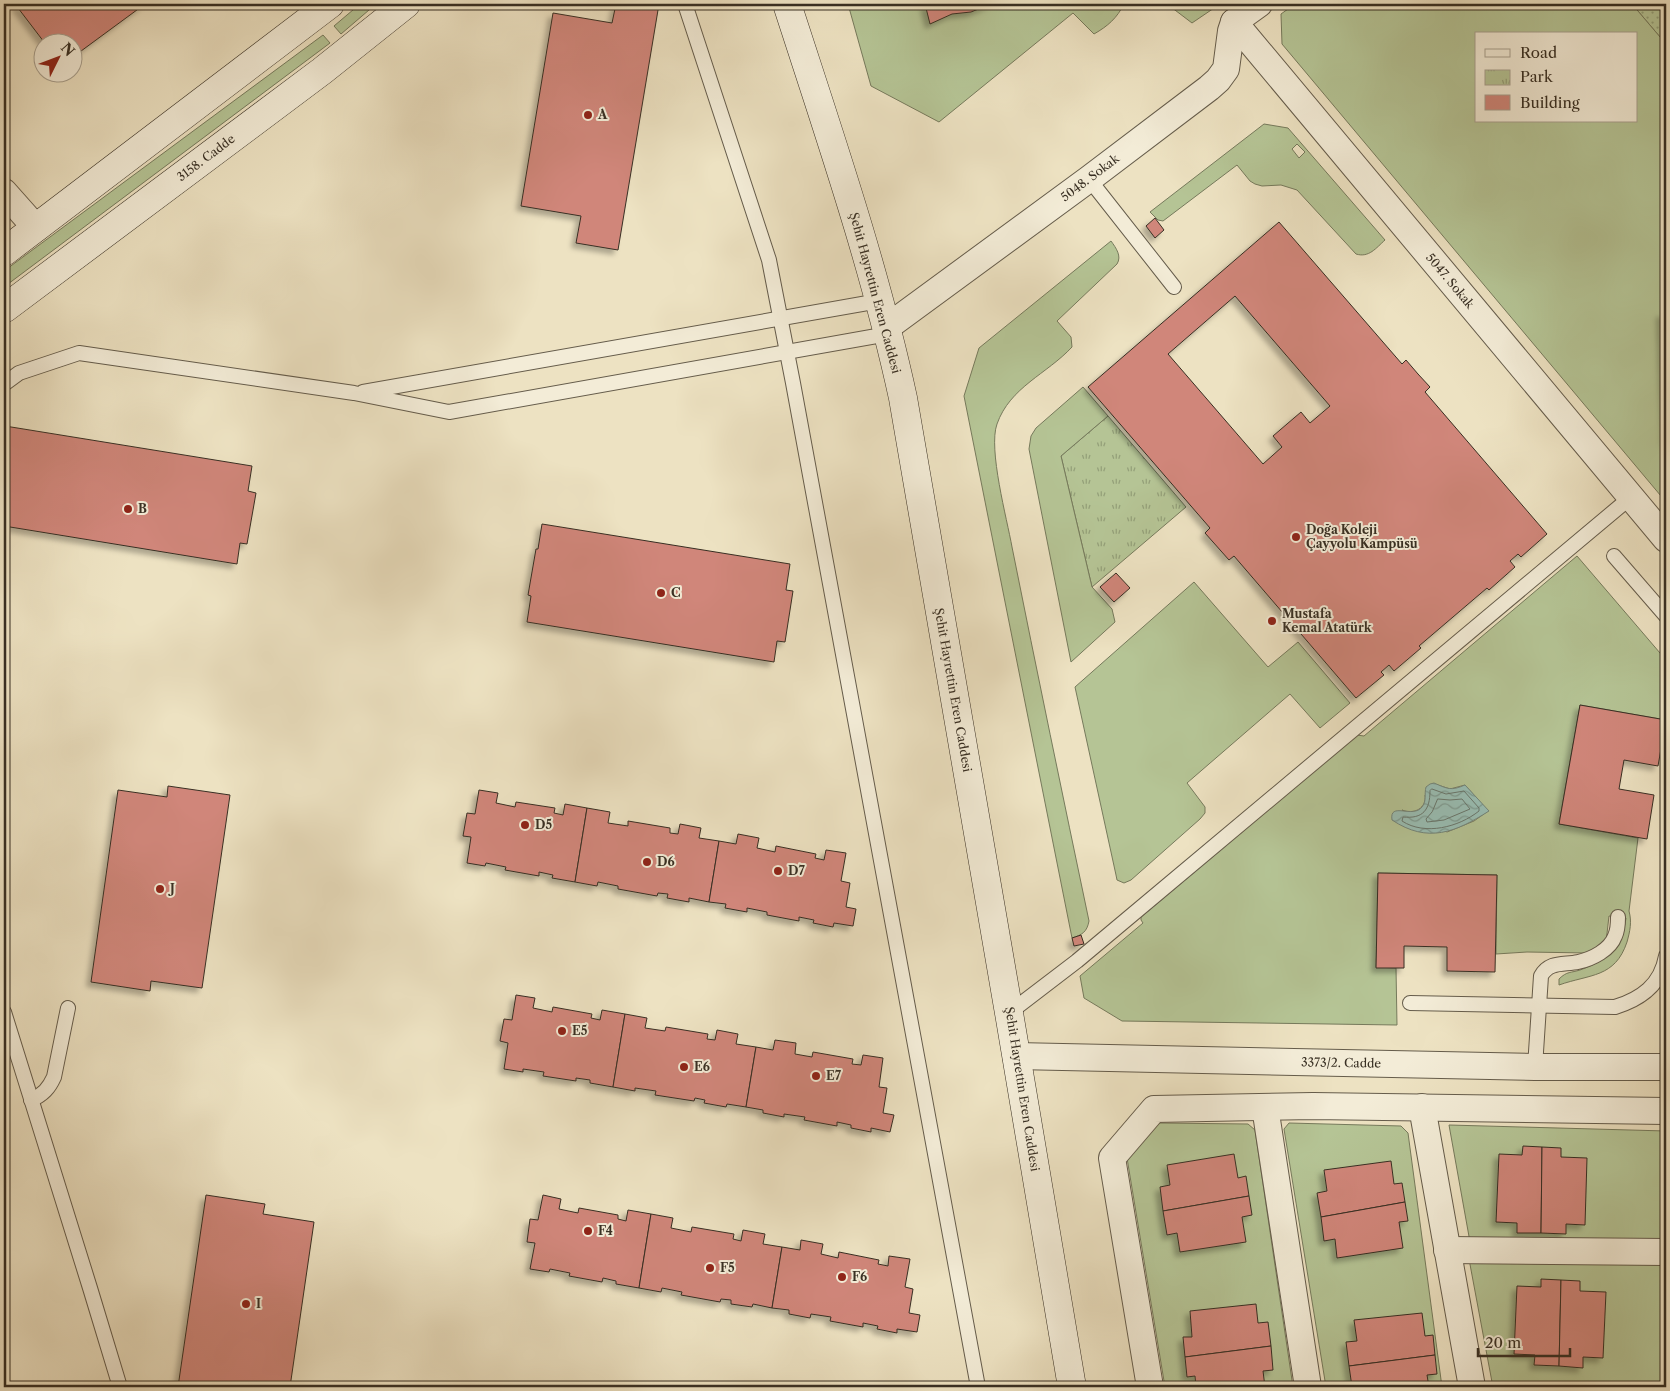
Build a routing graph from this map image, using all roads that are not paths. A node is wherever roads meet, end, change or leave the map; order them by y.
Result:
1 (330, 4) edge
2 (406, 4) edge
3 (685, 4) edge
4 (788, 4) edge
5 (1259, 4) edge
6 (1234, 22) junction
7 (1089, 179) junction
8 (4, 192) edge
9 (36, 228) junction
10 (4, 252) edge
11 (1174, 287) dead end
12 (879, 301) junction
13 (4, 309) edge
14 (781, 319) junction
15 (887, 331) junction
16 (787, 353) junction
17 (4, 384) edge
18 (354, 393) junction
19 (1631, 497) junction
20 (1666, 539) edge
21 (1614, 556) dead end
22 (1666, 616) edge
23 (1618, 917) dead end
24 (1666, 956) edge
25 (1410, 1002) dead end
26 (1539, 1006) junction
27 (68, 1008) dead end
28 (4, 1012) edge
29 (1009, 1013) junction
30 (1016, 1056) junction
31 (1535, 1066) junction
32 (1666, 1066) edge
33 (31, 1100) junction
34 (1265, 1107) junction
35 (1422, 1107) junction
36 (1666, 1111) edge
37 (1447, 1250) junction
38 (1666, 1252) edge
39 (120, 1387) edge
40 (978, 1387) edge
41 (1072, 1387) edge
42 (1150, 1387) edge
43 (1308, 1387) edge
44 (1472, 1387) edge

1 - 9 main road
2 - 13 main road, 3158. Cadde
3 - 14 lane
4 - 12 main road, Şehit Hayrettin Eren Caddesi
5 - 6 street
6 - 7 street, 5048. Sokak
6 - 19 street, 5047. Sokak
7 - 11 lane
7 - 15 street, 5048. Sokak
8 - 9 street
9 - 10 main road
12 - 14 lane
12 - 15 main road, Şehit Hayrettin Eren Caddesi
14 - 16 lane
14 - 18 lane
15 - 16 lane
15 - 29 main road, Şehit Hayrettin Eren Caddesi
16 - 18 lane
16 - 40 lane
17 - 18 lane
19 - 20 street, 5047. Sokak
19 - 29 lane
21 - 22 lane
23 - 26 lane
24 - 26 lane
25 - 26 lane
26 - 31 lane
27 - 33 lane
28 - 33 lane
29 - 30 main road, Şehit Hayrettin Eren Caddesi
30 - 31 street, 3373/2. Cadde
30 - 41 main road, Şehit Hayrettin Eren Caddesi
31 - 32 street, 3373/2. Cadde
33 - 39 lane
34 - 35 street
34 - 42 street
34 - 43 street
35 - 36 street
35 - 37 street
37 - 38 street
37 - 44 street

